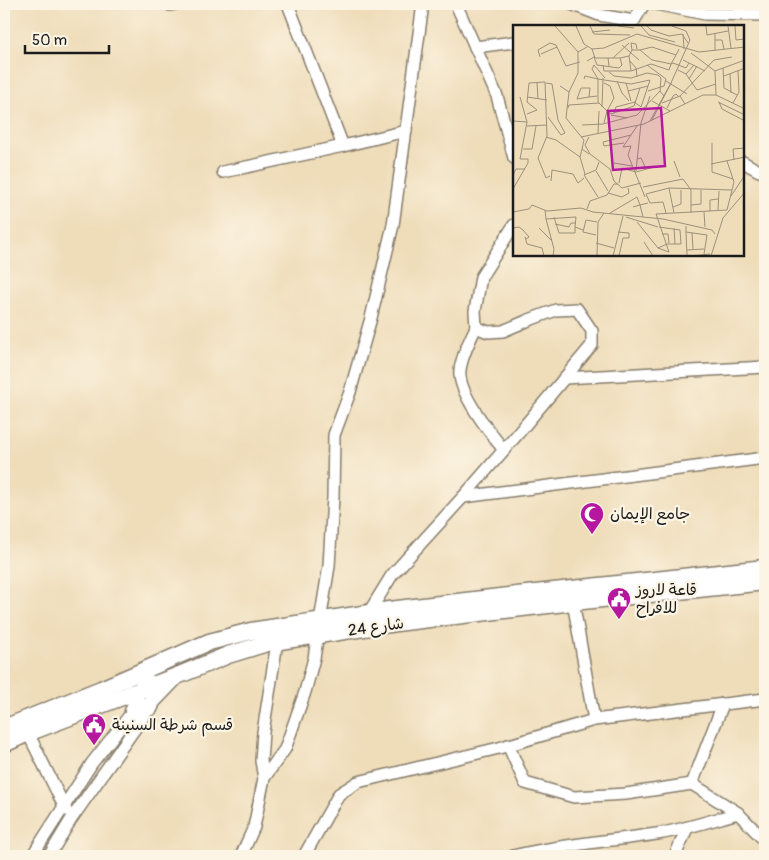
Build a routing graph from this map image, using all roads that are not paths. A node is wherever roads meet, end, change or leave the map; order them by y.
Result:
1 (288, 4) edge
2 (424, 4) edge
3 (456, 4) edge
4 (571, 4) edge
5 (644, 4) edge
6 (656, 4) edge
7 (765, 15) edge
8 (513, 42) edge
9 (475, 47) junction
10 (509, 126) edge
11 (406, 131) junction
12 (343, 146) junction
13 (513, 152) edge
14 (744, 163) edge
15 (759, 171) dead end
16 (223, 172) dead end
17 (513, 227) edge
18 (476, 327) junction
19 (765, 367) edge
20 (564, 378) junction
21 (504, 450) junction
22 (765, 458) edge
23 (463, 498) junction
24 (765, 568) edge
25 (765, 582) edge
26 (572, 596) junction
27 (368, 620) junction
28 (320, 628) junction
29 (279, 634) junction
30 (188, 652) junction
31 (182, 674) junction
32 (152, 685) junction
33 (128, 686) junction
34 (765, 699) edge
35 (724, 704) junction
36 (150, 707) junction
37 (133, 718) junction
38 (594, 720) junction
39 (4, 728) edge
40 (28, 733) junction
41 (4, 744) edge
42 (508, 745) junction
43 (264, 778) junction
44 (692, 784) junction
45 (63, 807) junction
46 (738, 813) junction
47 (72, 818) junction
48 (688, 828) junction
49 (765, 841) edge
50 (32, 856) edge
51 (49, 856) edge
52 (241, 856) edge
53 (304, 856) edge
54 (514, 856) edge
55 (675, 856) edge

1 - 12 street
2 - 11 street
3 - 9 street
4 - 5 street
6 - 7 street
8 - 9 street
9 - 10 street
10 - 13 street
11 - 12 street
11 - 28 street
12 - 16 street
14 - 15 street
17 - 18 street
18 - 20 street
18 - 21 street
19 - 20 street
20 - 21 street
21 - 23 street
22 - 23 street
23 - 27 street
24 - 26 street, شارع 24
25 - 26 street, شارع 24
26 - 27 street, شارع 24
26 - 38 street
27 - 28 street, شارع 24
28 - 29 street, شارع 24
28 - 43 street
29 - 30 street, شارع 24
29 - 31 street, شارع 24
29 - 43 street
30 - 32 street
30 - 33 street, شارع 24
31 - 32 street, شارع 24
31 - 36 street
32 - 33 street, شارع 24
32 - 36 street
32 - 37 street
33 - 37 street
33 - 39 street, شارع 24
33 - 40 street, شارع 24
34 - 35 street
35 - 38 street
35 - 44 street
36 - 37 street
37 - 45 street
37 - 47 street
38 - 42 street
40 - 41 street, شارع 24
40 - 45 street
42 - 44 street
42 - 53 street
43 - 52 street
44 - 46 street
45 - 47 street
45 - 50 street
46 - 48 street
46 - 49 street
47 - 51 street
48 - 54 street
48 - 55 street

